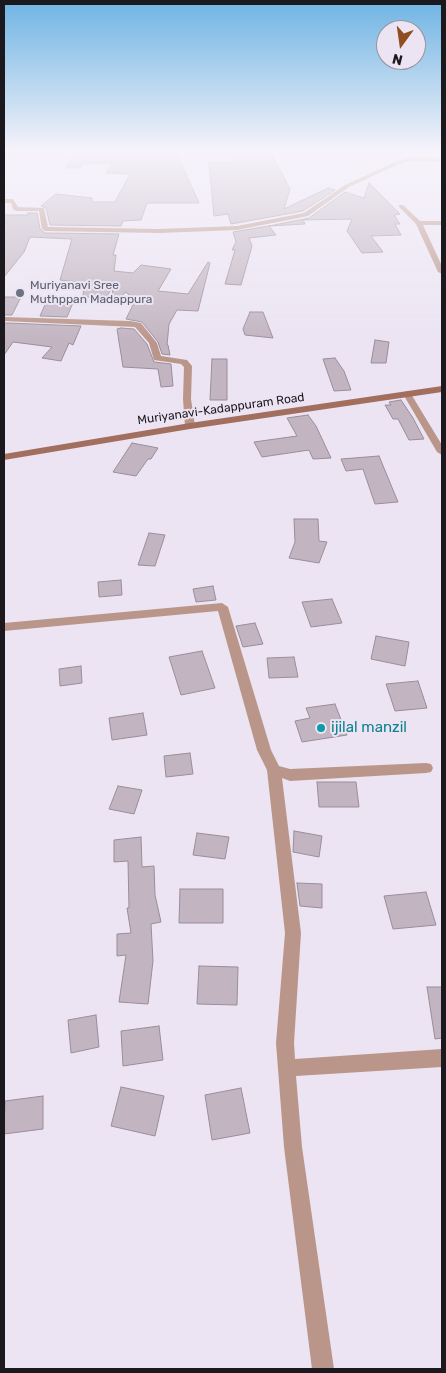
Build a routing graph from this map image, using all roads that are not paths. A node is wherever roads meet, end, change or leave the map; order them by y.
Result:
1 (43, 215) edge
2 (306, 215) edge
3 (409, 215) edge
4 (419, 222) junction
5 (442, 223) edge
6 (442, 272) edge
7 (4, 319) edge
8 (442, 389) edge
9 (407, 394) junction
10 (190, 426) junction
11 (442, 452) edge
12 (4, 457) edge
13 (4, 626) edge
14 (426, 768) dead end
15 (274, 770) junction
16 (442, 1058) edge
17 (287, 1068) junction
18 (323, 1369) edge

1 - 2 street
3 - 4 street
4 - 5 street
4 - 6 street
7 - 10 street
8 - 9 street, Muriyanavi-Kadappuram Road
9 - 10 street, Muriyanavi-Kadappuram Road
9 - 11 street
10 - 12 street, Muriyanavi-Kadappuram Road
13 - 15 street
14 - 15 street
15 - 17 street
16 - 17 street
17 - 18 street

